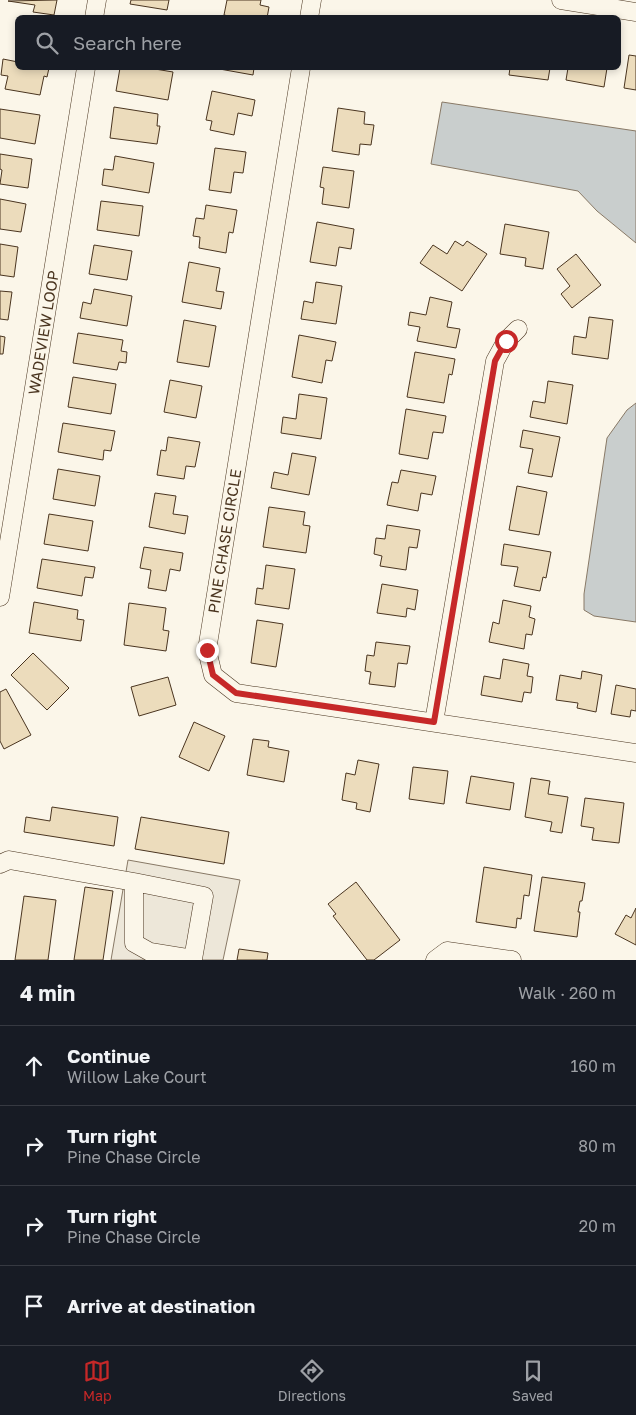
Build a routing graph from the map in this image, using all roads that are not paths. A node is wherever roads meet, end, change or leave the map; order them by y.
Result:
1 (97, 0) edge
2 (312, 0) edge
3 (561, 0) edge
4 (636, 12) edge
5 (94, 15) edge
6 (310, 15) edge
7 (86, 70) edge
8 (301, 70) edge
9 (518, 328) dead end
10 (0, 597) edge
11 (434, 722) junction
12 (636, 753) edge
13 (0, 864) edge
14 (134, 882) junction
15 (435, 960) edge
16 (512, 960) edge

1 - 5 street
2 - 6 street
3 - 4 street
7 - 10 street, WADEVIEW LOOP
8 - 11 street, PINE CHASE CIRCLE
9 - 11 street
11 - 12 street, PINE CHASE CIRCLE
13 - 14 street
14 - 14 street
15 - 16 street

